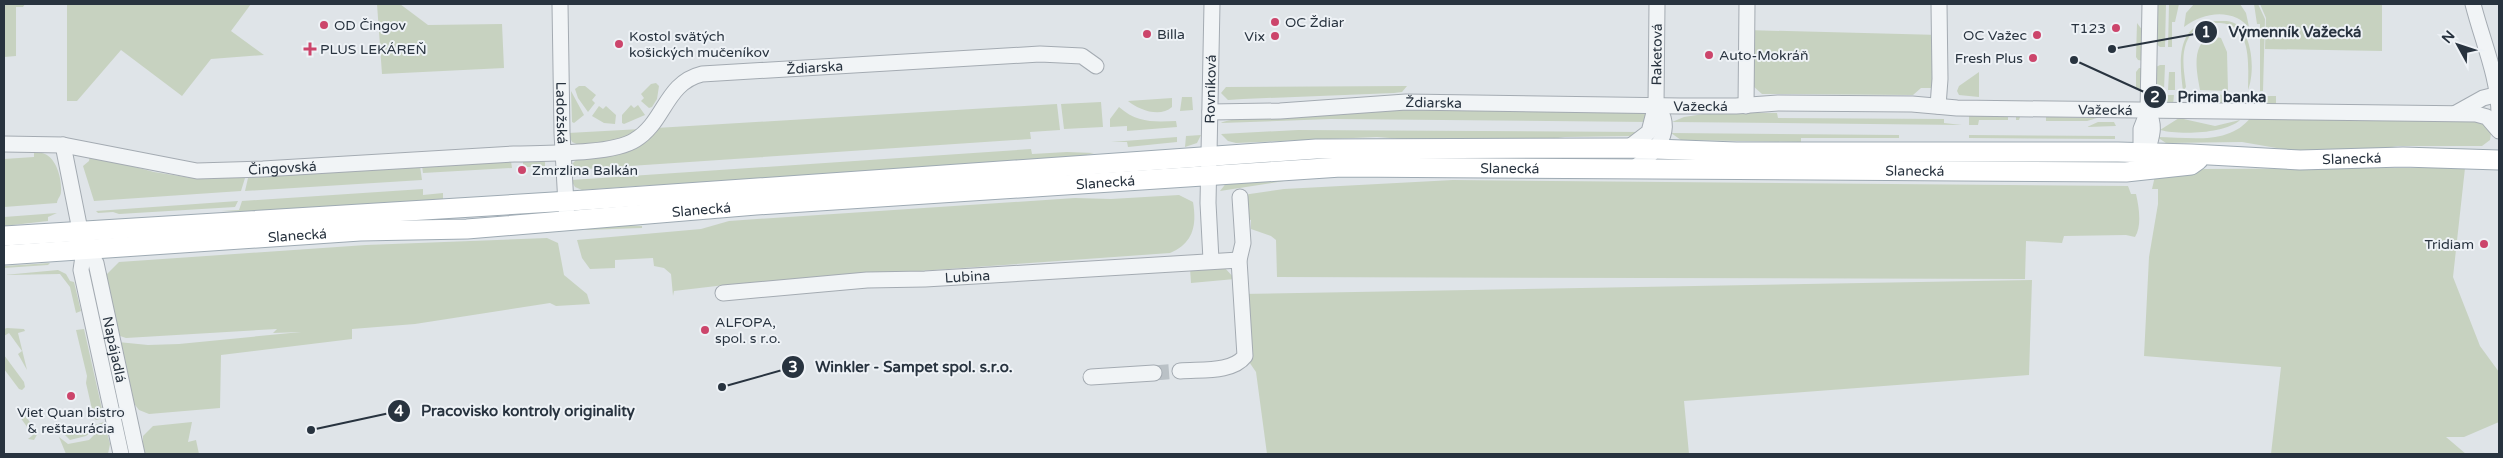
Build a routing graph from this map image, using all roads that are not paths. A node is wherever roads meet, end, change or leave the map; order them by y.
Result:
1 (560, 4) edge
2 (1212, 4) edge
3 (1657, 4) edge
4 (1747, 4) edge
5 (1939, 4) edge
6 (2150, 4) edge
7 (2473, 4) edge
8 (1096, 66) dead end
9 (2498, 94) edge
10 (1656, 105) junction
11 (1680, 106) junction
12 (1746, 106) junction
13 (1938, 106) junction
14 (2148, 111) junction
15 (1210, 112) junction
16 (2452, 115) junction
17 (2499, 115) edge
18 (1665, 126) junction
19 (2499, 130) edge
20 (4, 144) edge
21 (63, 146) junction
22 (1628, 148) junction
23 (1656, 149) junction
24 (1686, 150) junction
25 (563, 151) junction
26 (2499, 151) edge
27 (1210, 156) junction
28 (2499, 160) edge
29 (2146, 161) junction
30 (1634, 168) junction
31 (1209, 175) junction
32 (1240, 197) dead end
33 (565, 202) junction
34 (567, 222) junction
35 (80, 231) junction
36 (4, 236) edge
37 (84, 250) junction
38 (4, 255) edge
39 (1210, 260) junction
40 (1240, 260) junction
41 (723, 293) dead end
42 (1180, 371) tunnel mouth
43 (1154, 373) tunnel mouth
44 (1091, 377) dead end
45 (120, 454) edge
46 (137, 454) edge

1 - 25 street, Ladožská
2 - 15 street, Rovníková
3 - 10 street, Raketová
4 - 12 street, Važecká
5 - 13 street
6 - 14 street
7 - 9 street
8 - 25 street, Ždiarska
9 - 16 street, Važecká
9 - 17 street
10 - 11 street, Važecká
10 - 15 street, Ždiarska
10 - 18 street, Raketová
10 - 22 street, Raketová
11 - 12 street, Važecká
11 - 18 street
12 - 13 street, Važecká
13 - 14 street, Važecká
14 - 16 street, Važecká
14 - 29 street
15 - 27 street, Rovníková
16 - 19 street, Važecká
18 - 23 street
18 - 24 street, Raketová
20 - 21 street, Čingovská
21 - 25 street, Čingovská
21 - 35 street, Napájadlá
22 - 23 main road, Slanecká
22 - 27 main road, Slanecká
23 - 24 main road, Slanecká
23 - 30 street
24 - 29 main road, Slanecká
25 - 33 street, Ladožská
26 - 28 street
27 - 31 street, Rovníková
27 - 33 main road, Slanecká
28 - 29 main road, Slanecká
29 - 30 main road, Slanecká
30 - 31 main road, Slanecká
31 - 34 main road, Slanecká
31 - 39 street
32 - 40 street
33 - 34 street, Ladožská
33 - 35 main road, Slanecká
34 - 37 main road, Slanecká
35 - 36 main road, Slanecká
35 - 37 street, Napájadlá
37 - 38 main road, Slanecká
37 - 45 street, Napájadlá
37 - 46 street, Napájadlá
39 - 40 street, Lubina
39 - 41 street, Lubina
40 - 42 street
43 - 44 street

